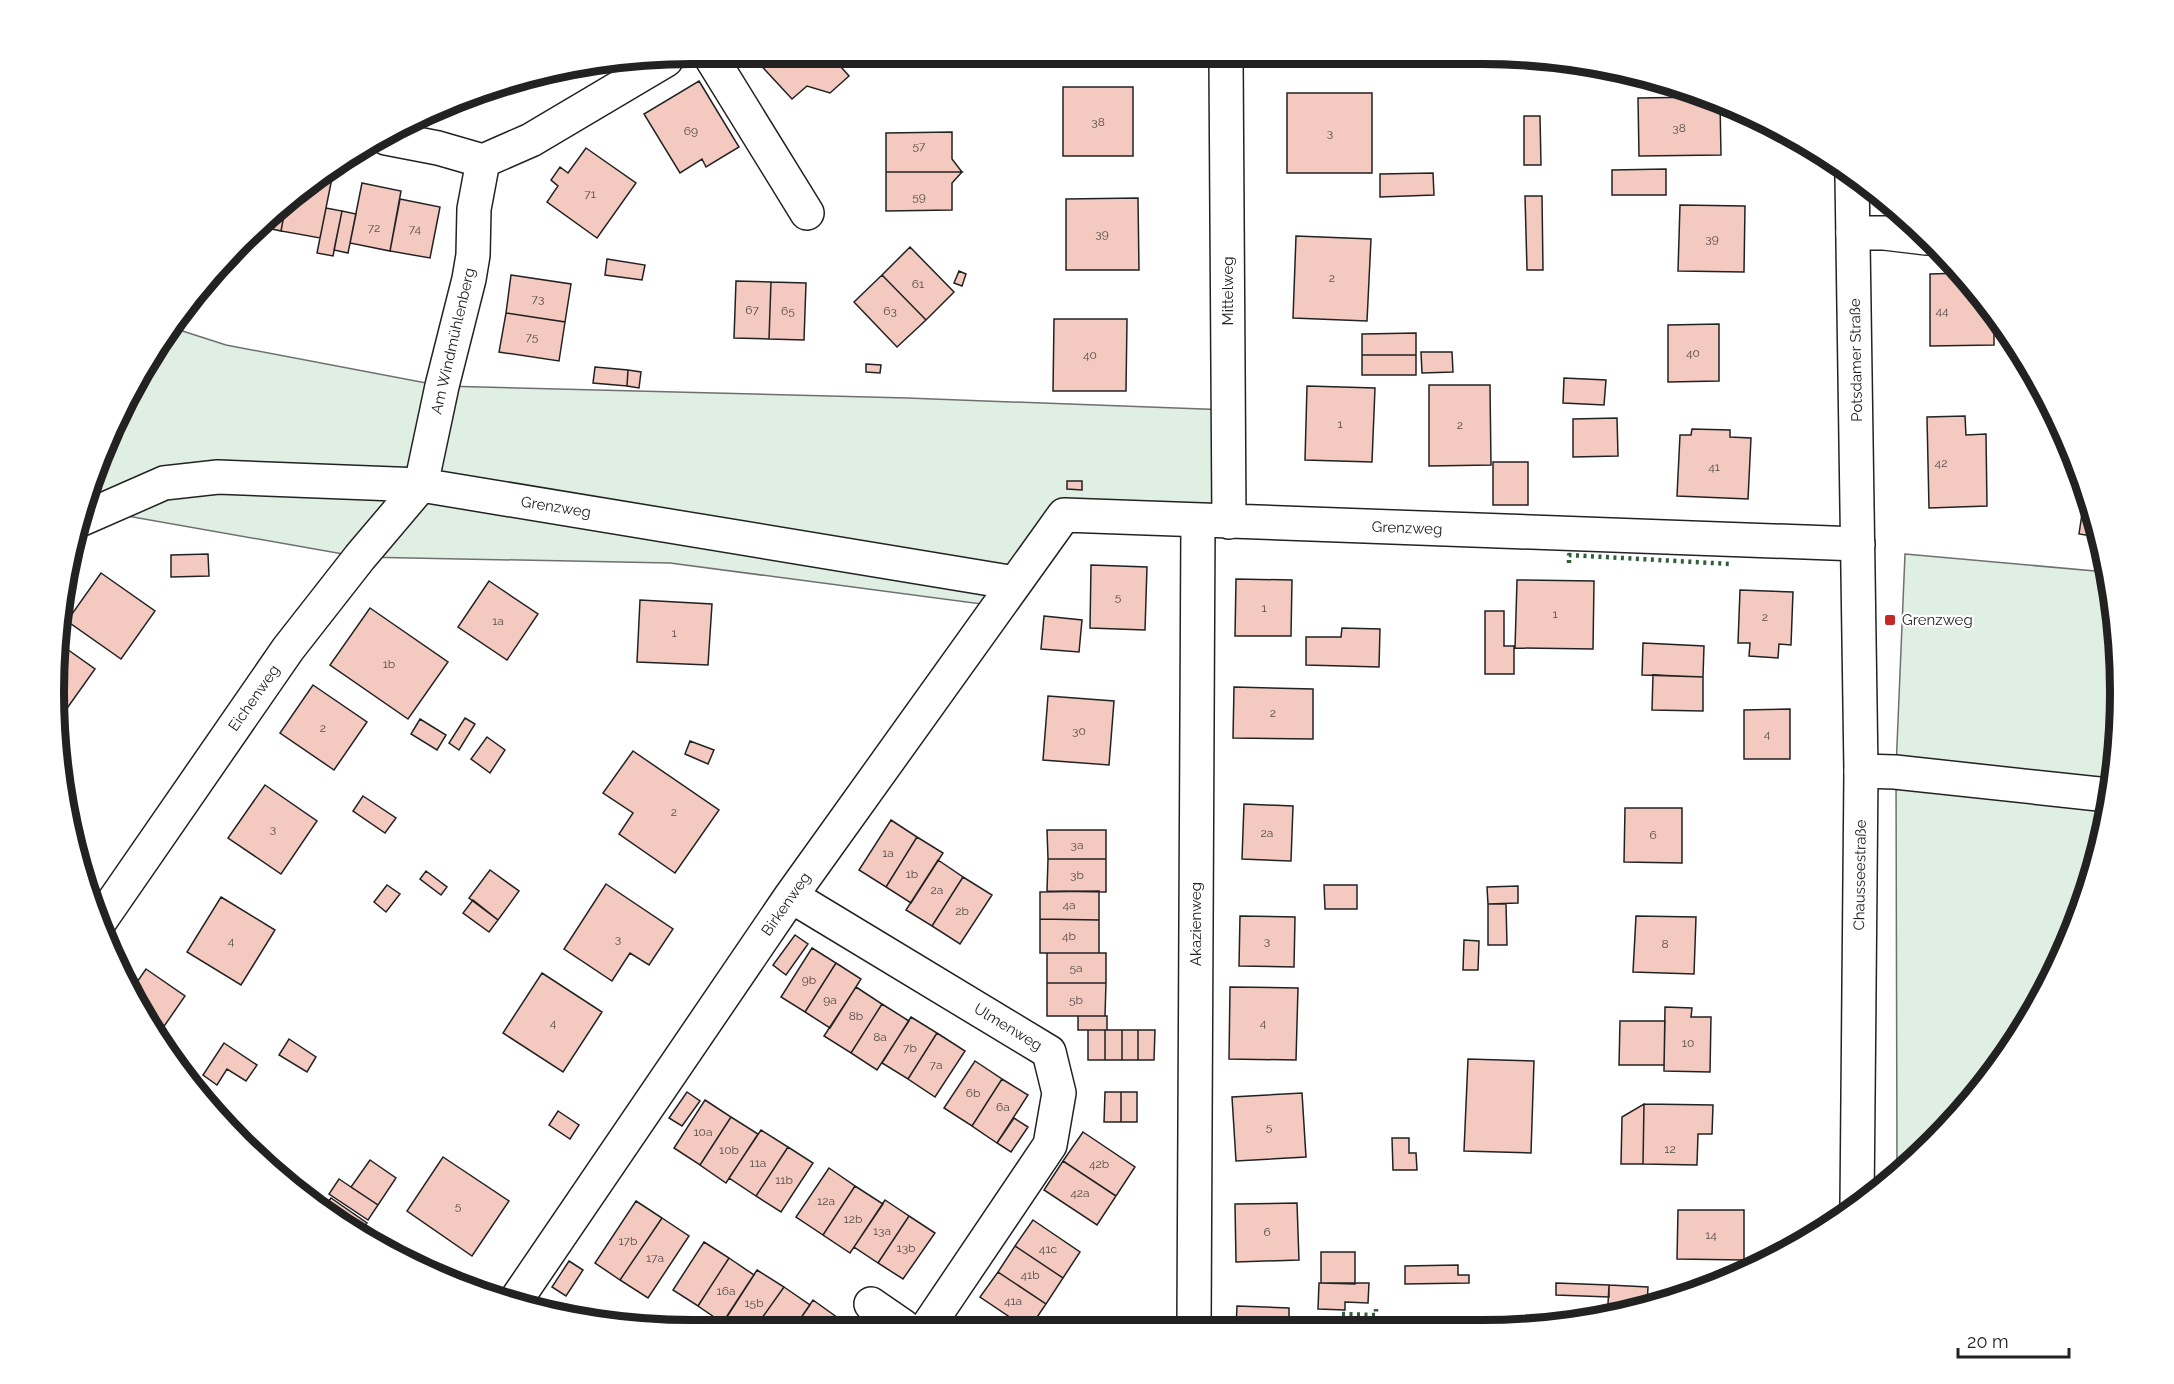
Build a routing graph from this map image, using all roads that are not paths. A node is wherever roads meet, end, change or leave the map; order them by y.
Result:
1 (714, 64) edge
2 (1226, 64) edge
3 (656, 66) edge
4 (395, 140) edge
5 (483, 161) junction
6 (1852, 185) edge
7 (807, 213) dead end
8 (1853, 233) junction
9 (1914, 237) edge
10 (421, 485) junction
11 (90, 515) edge
12 (1064, 515) joint
13 (1214, 521) junction
14 (1858, 544) junction
15 (1016, 583) junction
16 (1861, 771) junction
17 (2100, 794) edge
18 (791, 896) junction
19 (105, 913) edge
20 (1857, 1195) edge
21 (520, 1295) edge
22 (871, 1304) dead end
23 (894, 1320) edge
24 (932, 1320) edge
25 (1194, 1320) edge

1 - 7 street
2 - 13 street, Mittelweg
3 - 5 street
4 - 5 street
5 - 10 street, Am Windmühlenberg
6 - 8 street, Potsdamer Straße
8 - 9 street
8 - 14 street, Potsdamer Straße
10 - 11 street, Grenzweg
10 - 15 street, Grenzweg
10 - 19 street, Eichenweg
12 - 13 street, Grenzweg
12 - 15 street, Birkenweg
13 - 14 street, Grenzweg
13 - 25 street, Akazienweg
14 - 16 street, Chausseestraße
15 - 18 street, Birkenweg
16 - 17 street
16 - 20 street, Chausseestraße
18 - 21 street, Birkenweg
18 - 24 street, Ulmenweg
22 - 23 street

